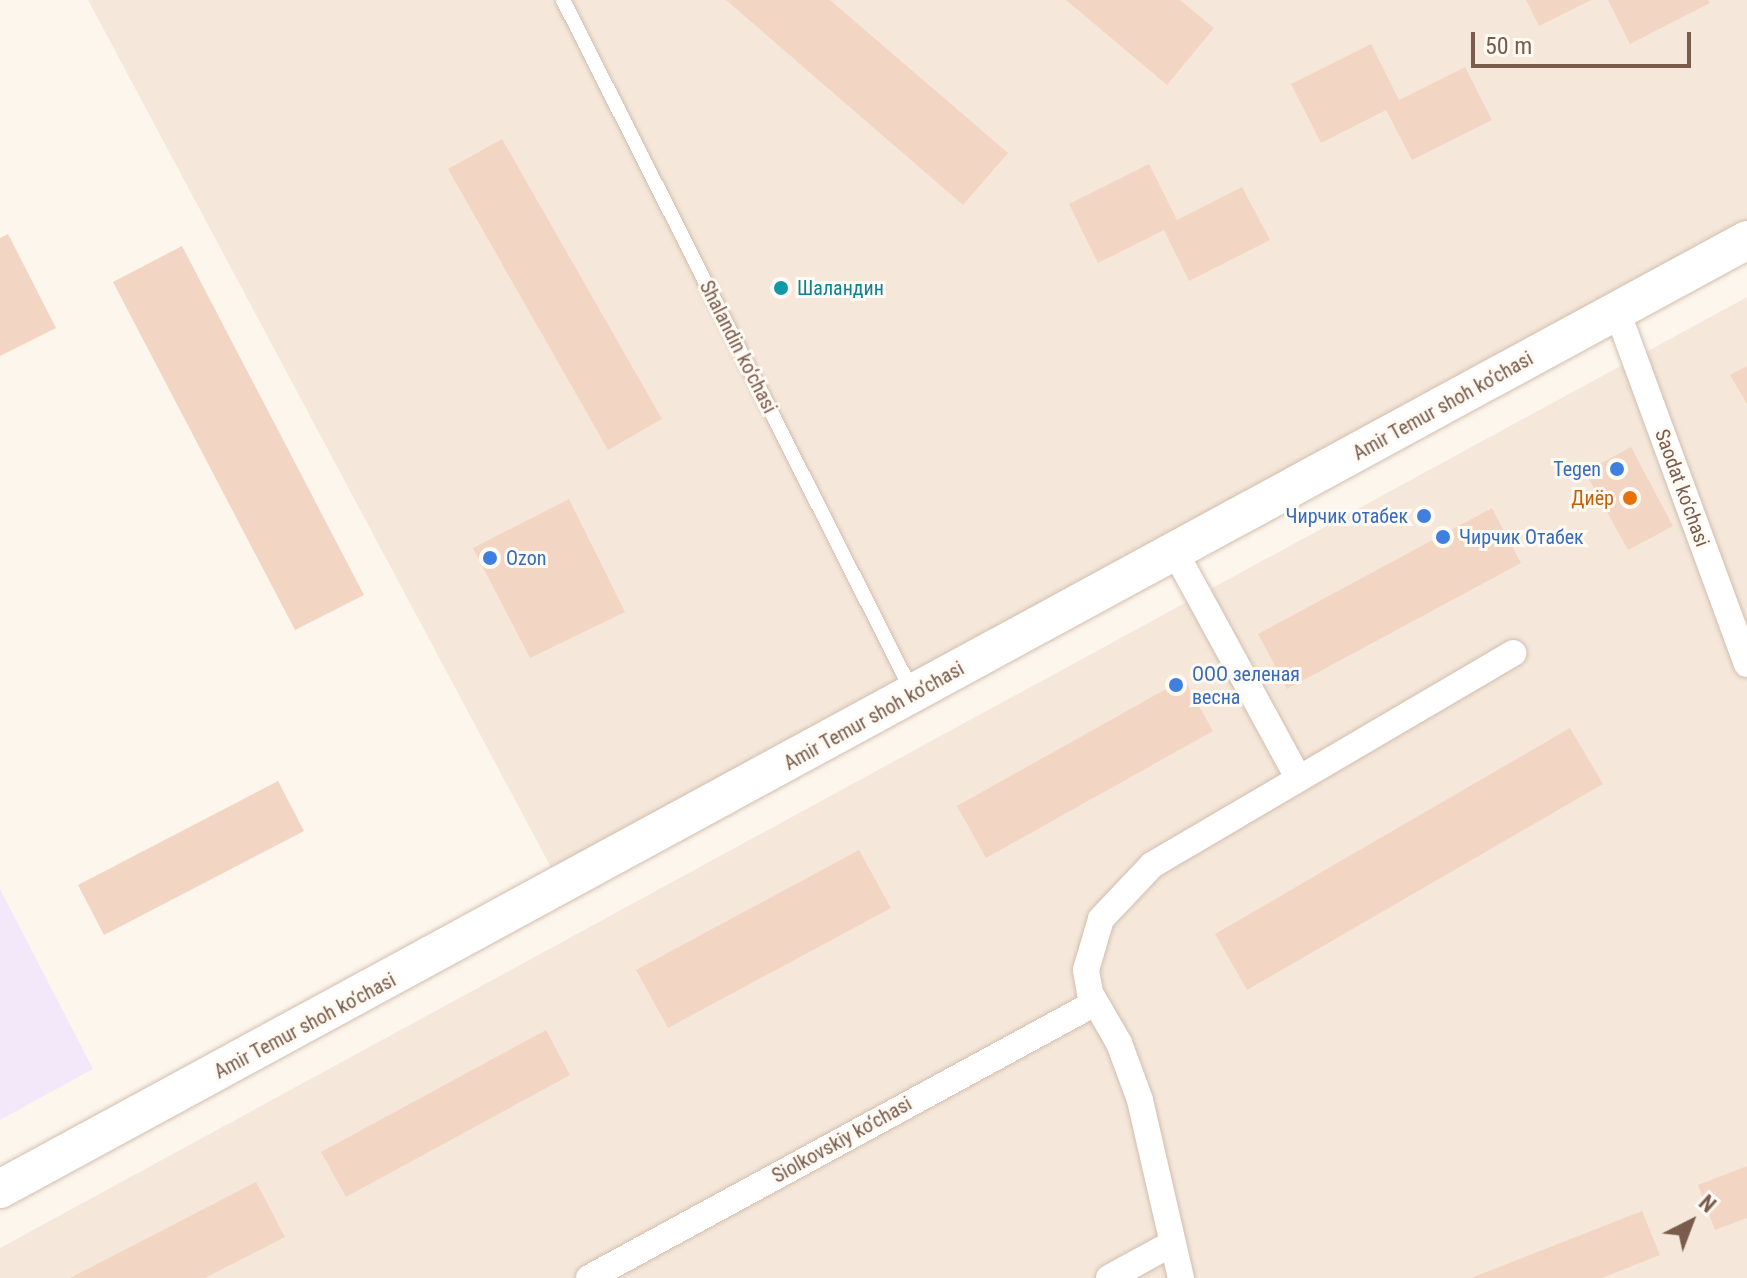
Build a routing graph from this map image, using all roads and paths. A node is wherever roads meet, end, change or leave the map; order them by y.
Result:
1 (563, 0) edge
2 (1747, 240) edge
3 (1617, 311) junction
4 (1175, 552) junction
5 (1513, 653) dead end
6 (1747, 664) edge
7 (914, 694) junction
8 (1298, 778) junction
9 (1095, 1003) junction
10 (0, 1189) edge
11 (1171, 1244) junction
12 (589, 1278) edge
13 (1109, 1278) edge
14 (1181, 1278) edge

1 - 7 lane, Shalandin ko‘chasi
2 - 3 main road, Amir Temur shoh ko‘chasi
3 - 4 main road, Amir Temur shoh ko‘chasi
3 - 6 street, Saodat ko‘chasi
4 - 7 main road, Amir Temur shoh ko‘chasi
4 - 8 street
5 - 8 street
7 - 10 main road, Amir Temur shoh ko‘chasi
8 - 9 street
9 - 11 street
9 - 12 street, Siolkovskiy ko‘chasi
11 - 13 street
11 - 14 street

